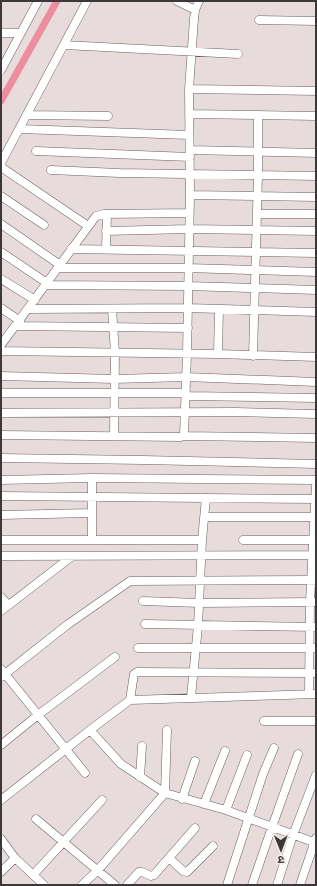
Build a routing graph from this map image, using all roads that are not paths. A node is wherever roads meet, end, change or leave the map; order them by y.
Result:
1 (38, 1) edge
2 (87, 1) edge
3 (177, 1) edge
4 (199, 1) edge
5 (195, 10) junction
6 (259, 20) dead end
7 (316, 21) edge
8 (1, 33) edge
9 (20, 33) junction
10 (64, 45) junction
11 (191, 52) junction
12 (238, 54) dead end
13 (1, 70) edge
14 (188, 89) junction
15 (316, 91) edge
16 (189, 114) junction
17 (27, 115) junction
18 (258, 115) junction
19 (108, 116) dead end
20 (316, 116) edge
21 (20, 129) junction
22 (189, 135) junction
23 (36, 151) dead end
24 (258, 151) junction
25 (316, 153) edge
26 (190, 154) junction
27 (1, 163) edge
28 (1, 167) edge
29 (51, 170) dead end
30 (190, 174) junction
31 (258, 175) junction
32 (316, 176) edge
33 (190, 194) junction
34 (1, 196) edge
35 (257, 196) junction
36 (316, 198) edge
37 (189, 213) junction
38 (107, 214) junction
39 (257, 214) junction
40 (316, 214) edge
41 (1, 224) edge
42 (44, 225) dead end
43 (88, 226) junction
44 (189, 229) junction
45 (257, 229) junction
46 (106, 231) junction
47 (316, 231) edge
48 (71, 249) junction
49 (106, 250) junction
50 (189, 251) junction
51 (1, 252) edge
52 (257, 253) junction
53 (316, 253) edge
54 (59, 266) junction
55 (188, 268) junction
56 (256, 270) junction
57 (316, 272) edge
58 (1, 279) edge
59 (46, 284) junction
60 (188, 286) junction
61 (256, 288) junction
62 (316, 290) edge
63 (35, 300) junction
64 (1, 308) edge
65 (188, 308) junction
66 (29, 309) junction
67 (112, 309) junction
68 (219, 309) junction
69 (254, 310) junction
70 (316, 312) edge
71 (18, 323) junction
72 (113, 327) junction
73 (188, 328) junction
74 (4, 336) edge
75 (1, 345) edge
76 (1, 351) edge
77 (115, 353) junction
78 (187, 354) junction
79 (218, 354) junction
80 (252, 356) junction
81 (316, 357) edge
82 (1, 376) edge
83 (186, 377) junction
84 (114, 379) junction
85 (316, 382) edge
86 (1, 393) edge
87 (114, 394) junction
88 (186, 394) junction
89 (316, 398) edge
90 (1, 413) edge
91 (185, 413) junction
92 (113, 414) junction
93 (316, 414) edge
94 (1, 435) edge
95 (114, 436) junction
96 (183, 436) junction
97 (316, 438) edge
98 (1, 458) edge
99 (316, 464) edge
100 (92, 478) junction
101 (1, 480) edge
102 (316, 480) edge
103 (316, 486) edge
104 (1, 496) edge
105 (92, 498) junction
106 (206, 498) junction
107 (315, 499) edge
108 (92, 513) junction
109 (1, 515) edge
110 (205, 517) junction
111 (315, 517) edge
112 (92, 539) junction
113 (1, 540) edge
114 (202, 540) junction
115 (243, 540) dead end
116 (314, 540) edge
117 (202, 555) junction
118 (314, 555) edge
119 (1, 556) edge
120 (71, 557) junction
121 (314, 580) edge
122 (201, 581) junction
123 (1, 597) edge
124 (143, 601) dead end
125 (313, 602) edge
126 (199, 603) junction
127 (8, 605) junction
128 (1, 611) edge
129 (145, 624) dead end
130 (198, 626) junction
131 (313, 628) edge
132 (138, 648) dead end
133 (313, 648) edge
134 (196, 649) junction
135 (115, 657) dead end
136 (192, 672) junction
137 (2, 673) edge
138 (313, 673) edge
139 (312, 694) edge
140 (190, 697) junction
141 (130, 700) junction
142 (38, 715) junction
143 (264, 720) dead end
144 (316, 721) edge
145 (90, 730) junction
146 (167, 730) dead end
147 (1, 745) edge
148 (142, 746) dead end
149 (274, 748) dead end
150 (66, 749) junction
151 (225, 751) dead end
152 (298, 754) dead end
153 (247, 755) dead end
154 (195, 761) dead end
155 (85, 773) dead end
156 (316, 775) edge
157 (140, 777) junction
158 (164, 793) junction
159 (182, 799) junction
160 (1, 800) edge
161 (102, 800) dead end
162 (204, 804) junction
163 (226, 810) junction
164 (248, 818) junction
165 (36, 819) dead end
166 (272, 827) junction
167 (196, 828) dead end
168 (293, 834) junction
169 (1, 839) edge
170 (316, 841) edge
171 (64, 842) junction
172 (214, 846) dead end
173 (15, 858) junction
174 (169, 858) junction
175 (98, 870) junction
176 (1, 872) edge
177 (33, 875) junction
178 (44, 885) edge
179 (82, 885) edge
180 (115, 885) edge
181 (127, 885) edge
182 (226, 885) edge
183 (252, 885) edge
184 (277, 885) edge
185 (300, 885) edge

1 - 9 street
2 - 10 street
3 - 5 street
4 - 5 street
5 - 11 street
6 - 7 street
8 - 9 street
9 - 13 street
10 - 11 street
10 - 17 street
11 - 12 street
11 - 14 street
14 - 15 street
14 - 16 street
16 - 18 street
16 - 22 street
17 - 19 street
17 - 21 street
18 - 20 street
18 - 24 street
21 - 22 street
21 - 27 street
22 - 26 street
23 - 26 street
24 - 25 street
24 - 26 street
24 - 31 street
26 - 30 street
28 - 43 street
29 - 30 street
30 - 31 street
30 - 33 street
31 - 32 street
31 - 35 street
33 - 35 street
33 - 37 street
34 - 42 street
35 - 36 street
35 - 39 street
37 - 38 street
37 - 44 street
38 - 43 street
38 - 46 street
39 - 40 street
39 - 45 street
41 - 54 street
43 - 48 street
44 - 45 street
44 - 46 street
44 - 50 street
45 - 47 street
45 - 52 street
46 - 49 street
48 - 49 street
48 - 54 street
49 - 50 street
50 - 52 street
50 - 55 street
51 - 59 street
52 - 53 street
52 - 56 street
54 - 55 street
54 - 59 street
55 - 56 street
55 - 60 street
56 - 57 street
56 - 61 street
58 - 63 street
59 - 60 street
59 - 63 street
60 - 61 street
60 - 65 street
61 - 62 street
61 - 69 street
63 - 66 street
64 - 71 street
65 - 67 street
65 - 68 street
65 - 73 street
66 - 67 street
66 - 71 street
67 - 72 street
68 - 69 street
68 - 79 street
69 - 70 street
69 - 80 street
71 - 72 street
71 - 74 street
72 - 73 street
72 - 77 street
73 - 78 street
74 - 75 street
76 - 77 street
77 - 78 street
77 - 84 street
78 - 79 street
78 - 83 street
79 - 80 street
80 - 81 street
82 - 84 street
83 - 84 street
83 - 85 street
83 - 88 street
84 - 87 street
86 - 87 street
87 - 88 street
87 - 92 street
88 - 89 street
88 - 91 street
90 - 92 street
91 - 92 street
91 - 93 street
91 - 96 street
92 - 95 street
94 - 95 street
95 - 96 street
96 - 97 street
98 - 99 street
100 - 101 street
100 - 102 street
100 - 105 street
103 - 107 street
104 - 105 street
105 - 106 street
105 - 108 street
106 - 107 street
106 - 110 street
107 - 111 street
108 - 109 street
108 - 112 street
110 - 111 street
110 - 114 street
111 - 116 street
112 - 113 street
112 - 114 street
114 - 117 street
115 - 116 street
116 - 118 street
117 - 118 street
117 - 120 street
117 - 122 street
118 - 121 street
119 - 120 street
120 - 127 street
121 - 122 street
121 - 125 street
122 - 126 street
122 - 137 street
123 - 127 street
124 - 126 street
125 - 126 street
125 - 131 street
126 - 130 street
127 - 128 street
129 - 130 street
130 - 131 street
130 - 134 street
131 - 133 street
132 - 134 street
133 - 134 street
133 - 138 street
134 - 136 street
135 - 142 street
136 - 138 street
136 - 140 street
136 - 141 street
137 - 142 street
138 - 139 street
139 - 140 street
140 - 141 street
141 - 145 street
142 - 147 street
142 - 150 street
143 - 144 street
145 - 150 street
145 - 157 street
146 - 158 street
148 - 157 street
149 - 164 street
150 - 155 street
150 - 160 street
151 - 162 street
152 - 166 street
153 - 163 street
154 - 159 street
156 - 168 street
157 - 158 street
158 - 159 street
158 - 175 street
159 - 162 street
161 - 171 street
162 - 163 street
163 - 164 street
164 - 166 street
164 - 182 street
165 - 171 street
166 - 168 street
166 - 183 street
167 - 174 street
168 - 170 street
168 - 184 street
169 - 173 street
170 - 185 street
171 - 175 street
171 - 177 street
172 - 174 street
173 - 176 street
173 - 177 street
174 - 181 street
175 - 179 street
175 - 180 street
177 - 178 street

